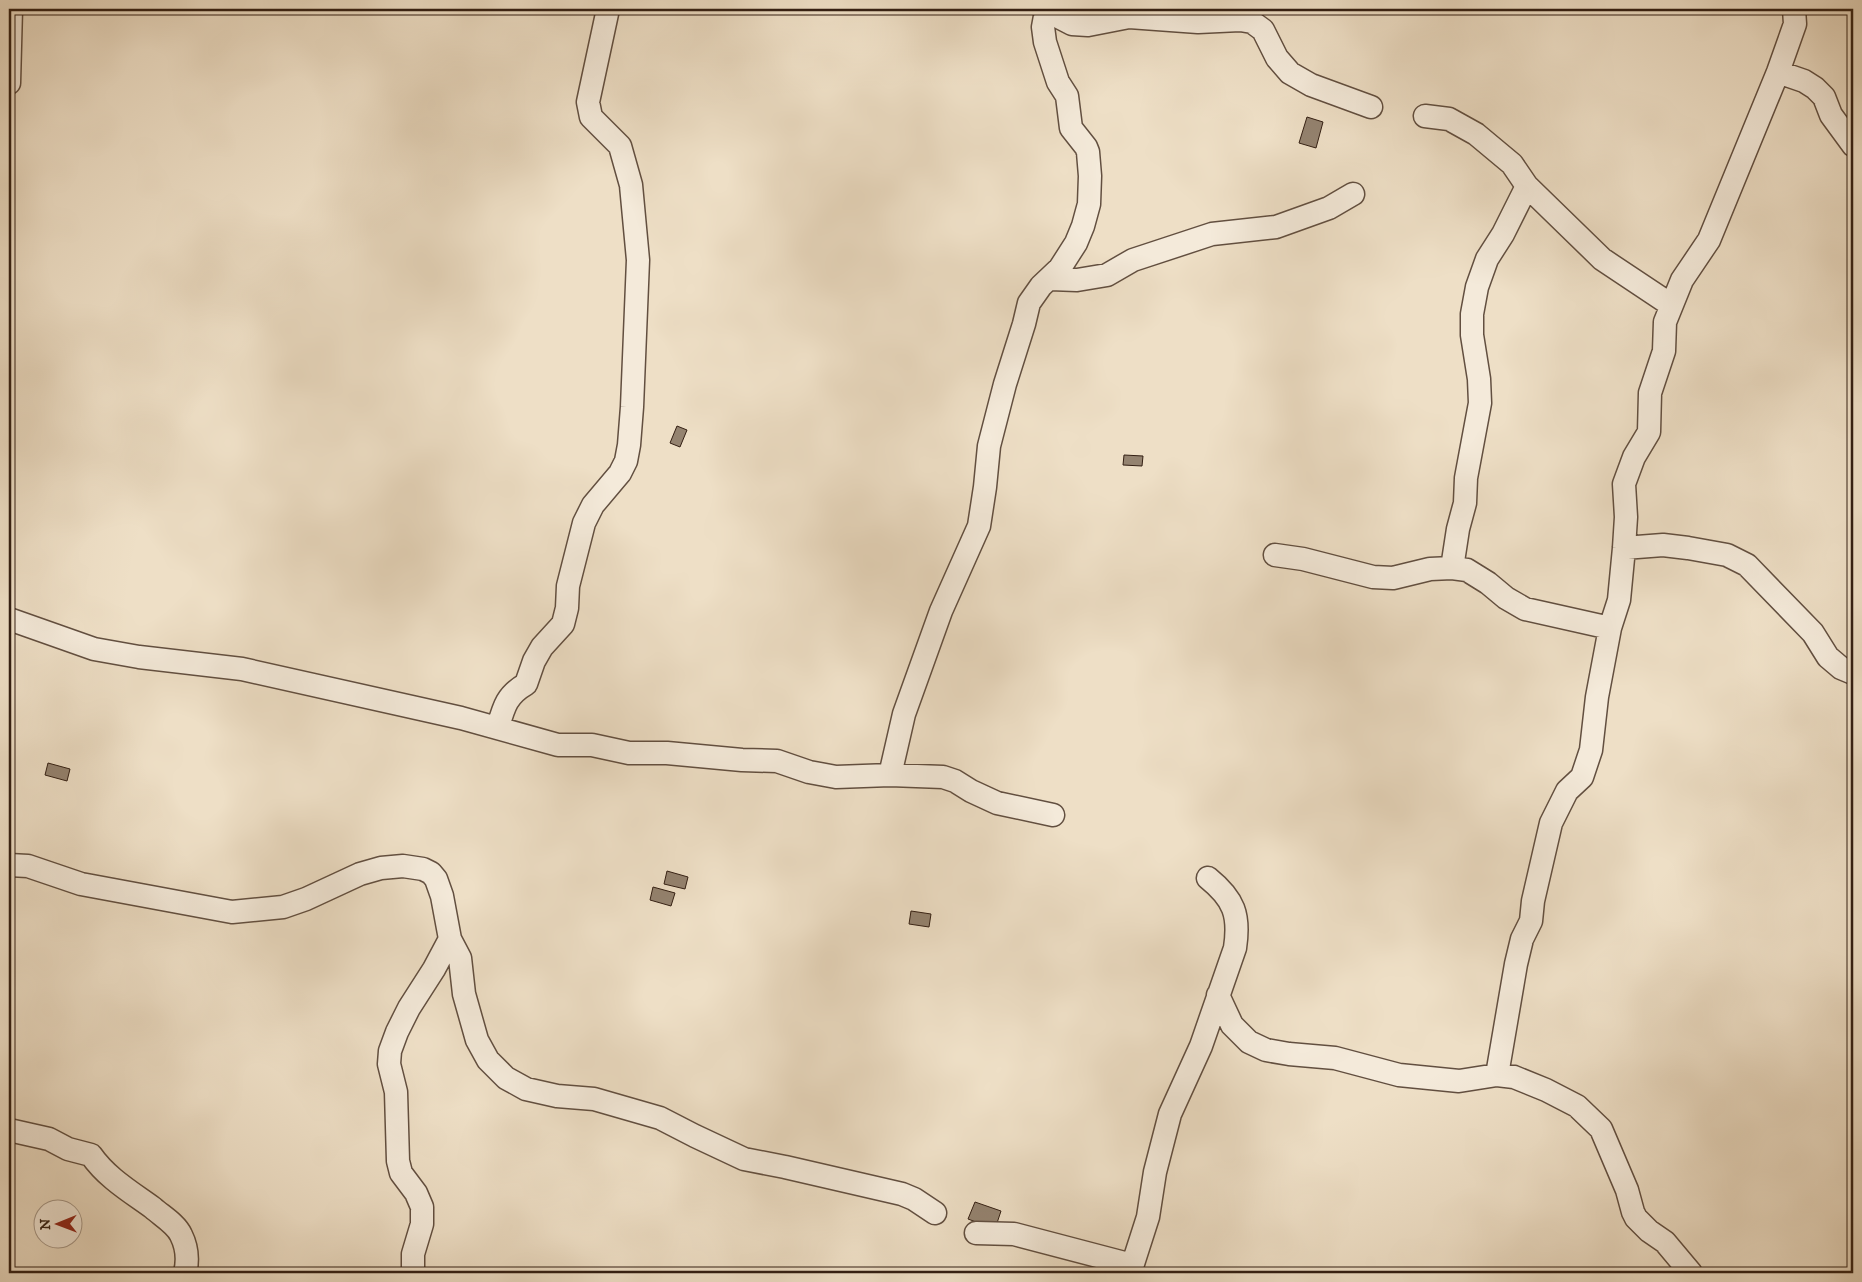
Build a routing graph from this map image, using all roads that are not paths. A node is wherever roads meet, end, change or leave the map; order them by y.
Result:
1 (11, 9) edge
2 (608, 9) edge
3 (1794, 9) edge
4 (1045, 10) edge
5 (1778, 72) junction
6 (9, 83) edge
7 (1371, 107) dead end
8 (1425, 116) dead end
9 (1853, 145) edge
10 (1527, 186) junction
11 (1353, 194) dead end
12 (1050, 279) junction
13 (1671, 305) junction
14 (1624, 548) junction
15 (1275, 555) dead end
16 (1452, 568) junction
17 (9, 619) edge
18 (1610, 628) junction
19 (1853, 673) edge
20 (498, 727) junction
21 (890, 775) junction
22 (1054, 815) dead end
23 (9, 865) edge
24 (1208, 878) dead end
25 (450, 939) junction
26 (1218, 995) junction
27 (1497, 1075) junction
28 (9, 1130) edge
29 (935, 1213) dead end
30 (976, 1233) dead end
31 (1131, 1269) edge
32 (186, 1273) edge
33 (413, 1273) edge
34 (1692, 1273) edge

1 - 6 street
2 - 20 street
3 - 5 street
4 - 7 street
4 - 12 street
5 - 9 street
5 - 13 street
8 - 10 street
10 - 13 street
10 - 16 street
11 - 12 street
12 - 21 street
13 - 14 street
14 - 18 street
14 - 19 street
15 - 16 street
16 - 18 street
17 - 20 street
18 - 27 street
20 - 21 street
21 - 22 street
23 - 25 street
24 - 26 street
25 - 29 street
25 - 33 street
26 - 27 street
26 - 31 street
27 - 34 street
28 - 32 street
30 - 31 street

